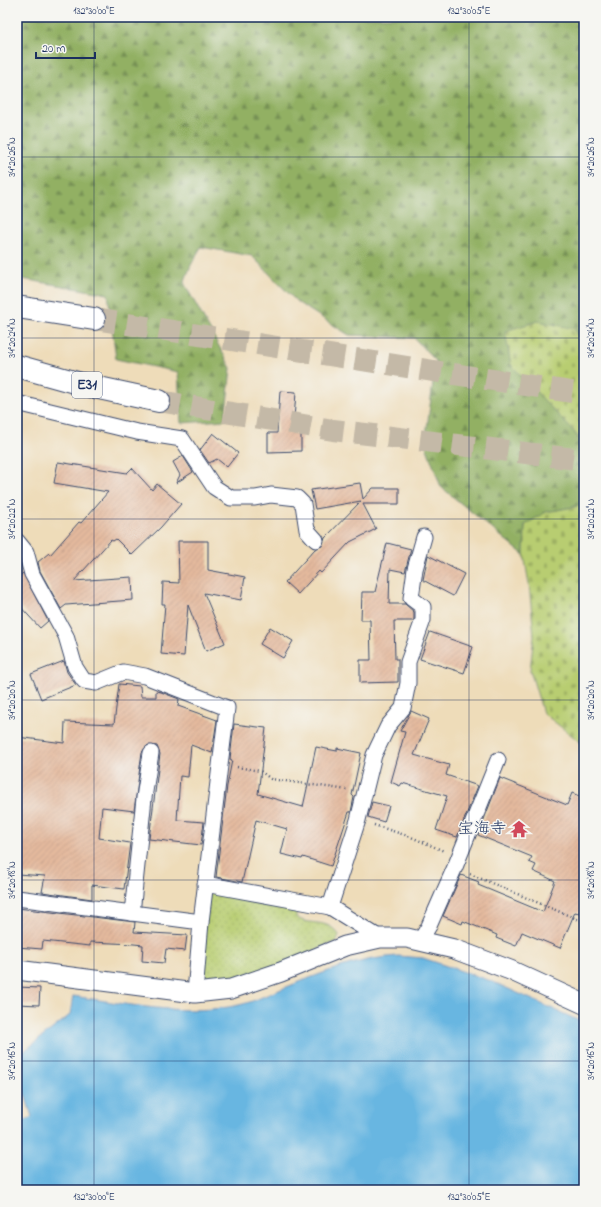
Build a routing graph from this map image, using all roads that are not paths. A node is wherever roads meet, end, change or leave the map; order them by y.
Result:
1 (17, 307) edge
2 (94, 318) tunnel mouth
3 (17, 366) edge
4 (159, 401) tunnel mouth
5 (17, 402) edge
6 (424, 537) dead end
7 (316, 540) dead end
8 (17, 541) edge
9 (151, 753) dead end
10 (498, 760) dead end
11 (205, 884) junction
12 (17, 898) edge
13 (330, 907) junction
14 (132, 913) junction
15 (201, 922) junction
16 (380, 938) junction
17 (420, 941) junction
18 (17, 970) edge
19 (195, 992) junction
20 (584, 1004) edge

1 - 2 highway
3 - 4 highway, E31
5 - 7 street
6 - 13 street
8 - 11 street
9 - 14 street
10 - 17 street
11 - 13 street
11 - 15 street
12 - 14 street
13 - 16 street
14 - 15 street
15 - 19 street
16 - 17 street
16 - 19 street
17 - 20 street
18 - 19 street

